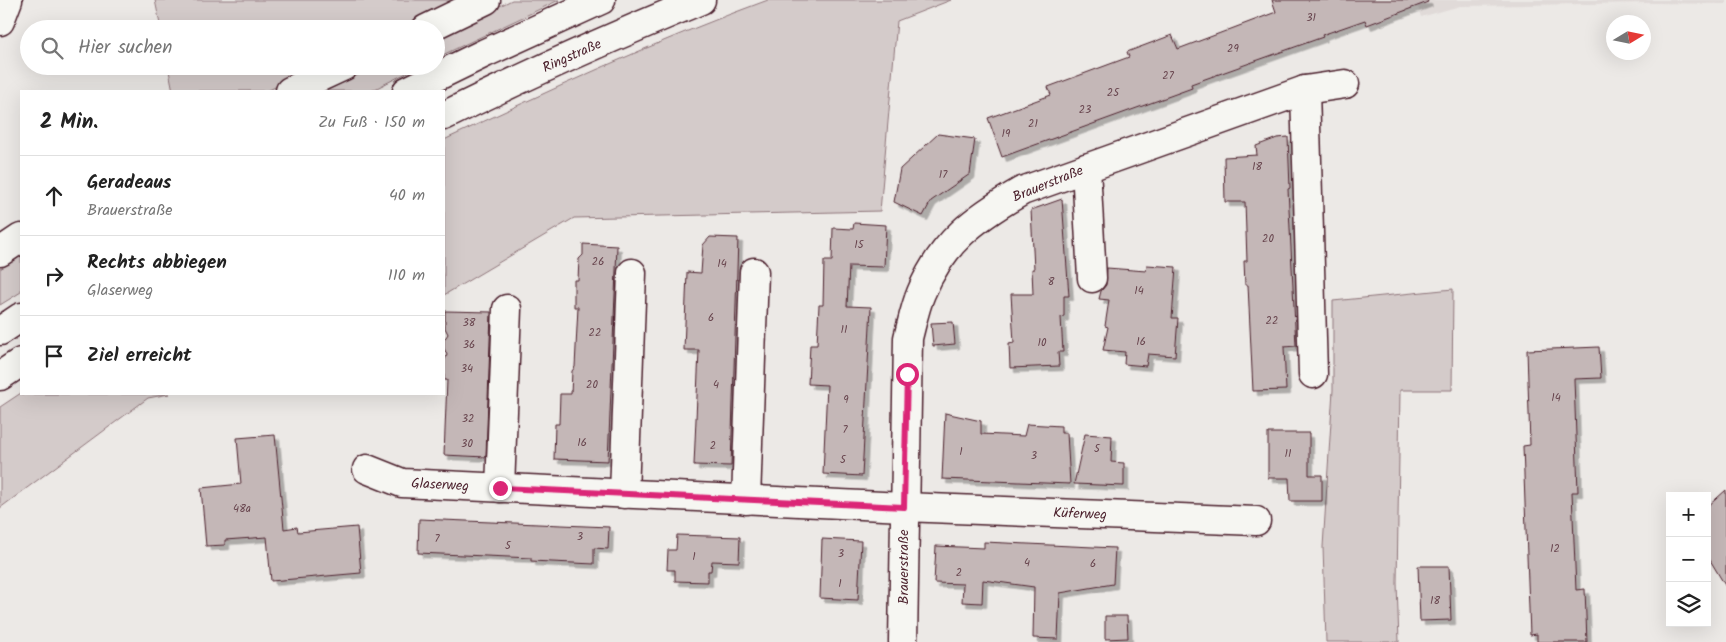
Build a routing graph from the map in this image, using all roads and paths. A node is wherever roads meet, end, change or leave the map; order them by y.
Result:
1 (8, 0) edge
2 (486, 0) edge
3 (601, 0) edge
4 (701, 0) edge
5 (445, 20) edge
6 (0, 21) edge
7 (445, 72) edge
8 (325, 75) edge
9 (440, 75) edge
10 (1345, 84) dead end
11 (292, 90) edge
12 (409, 90) edge
13 (1305, 90) junction
14 (445, 116) edge
15 (1086, 168) junction
16 (20, 239) edge
17 (0, 252) edge
18 (754, 272) dead end
19 (632, 273) dead end
20 (1092, 278) dead end
21 (508, 309) dead end
22 (20, 318) edge
23 (0, 331) edge
24 (20, 363) edge
25 (1313, 374) dead end
26 (0, 376) edge
27 (367, 469) dead end
28 (500, 488) junction
29 (624, 494) junction
30 (746, 500) junction
31 (904, 507) junction
32 (1256, 521) dead end
33 (903, 642) edge

1 - 6 main road
2 - 5 main road
3 - 7 main road
4 - 14 main road, Ringstraße
8 - 11 main road
9 - 12 main road
10 - 13 main road, Brauerstraße
13 - 15 main road, Brauerstraße
13 - 25 main road
15 - 20 main road
15 - 31 main road, Brauerstraße
16 - 17 main road
18 - 30 main road
19 - 29 main road
21 - 28 main road
22 - 23 main road
24 - 26 main road
27 - 28 main road, Glaserweg
28 - 29 main road, Glaserweg
29 - 30 main road, Glaserweg
30 - 31 main road, Glaserweg
31 - 32 main road, Küferweg
31 - 33 main road, Brauerstraße

